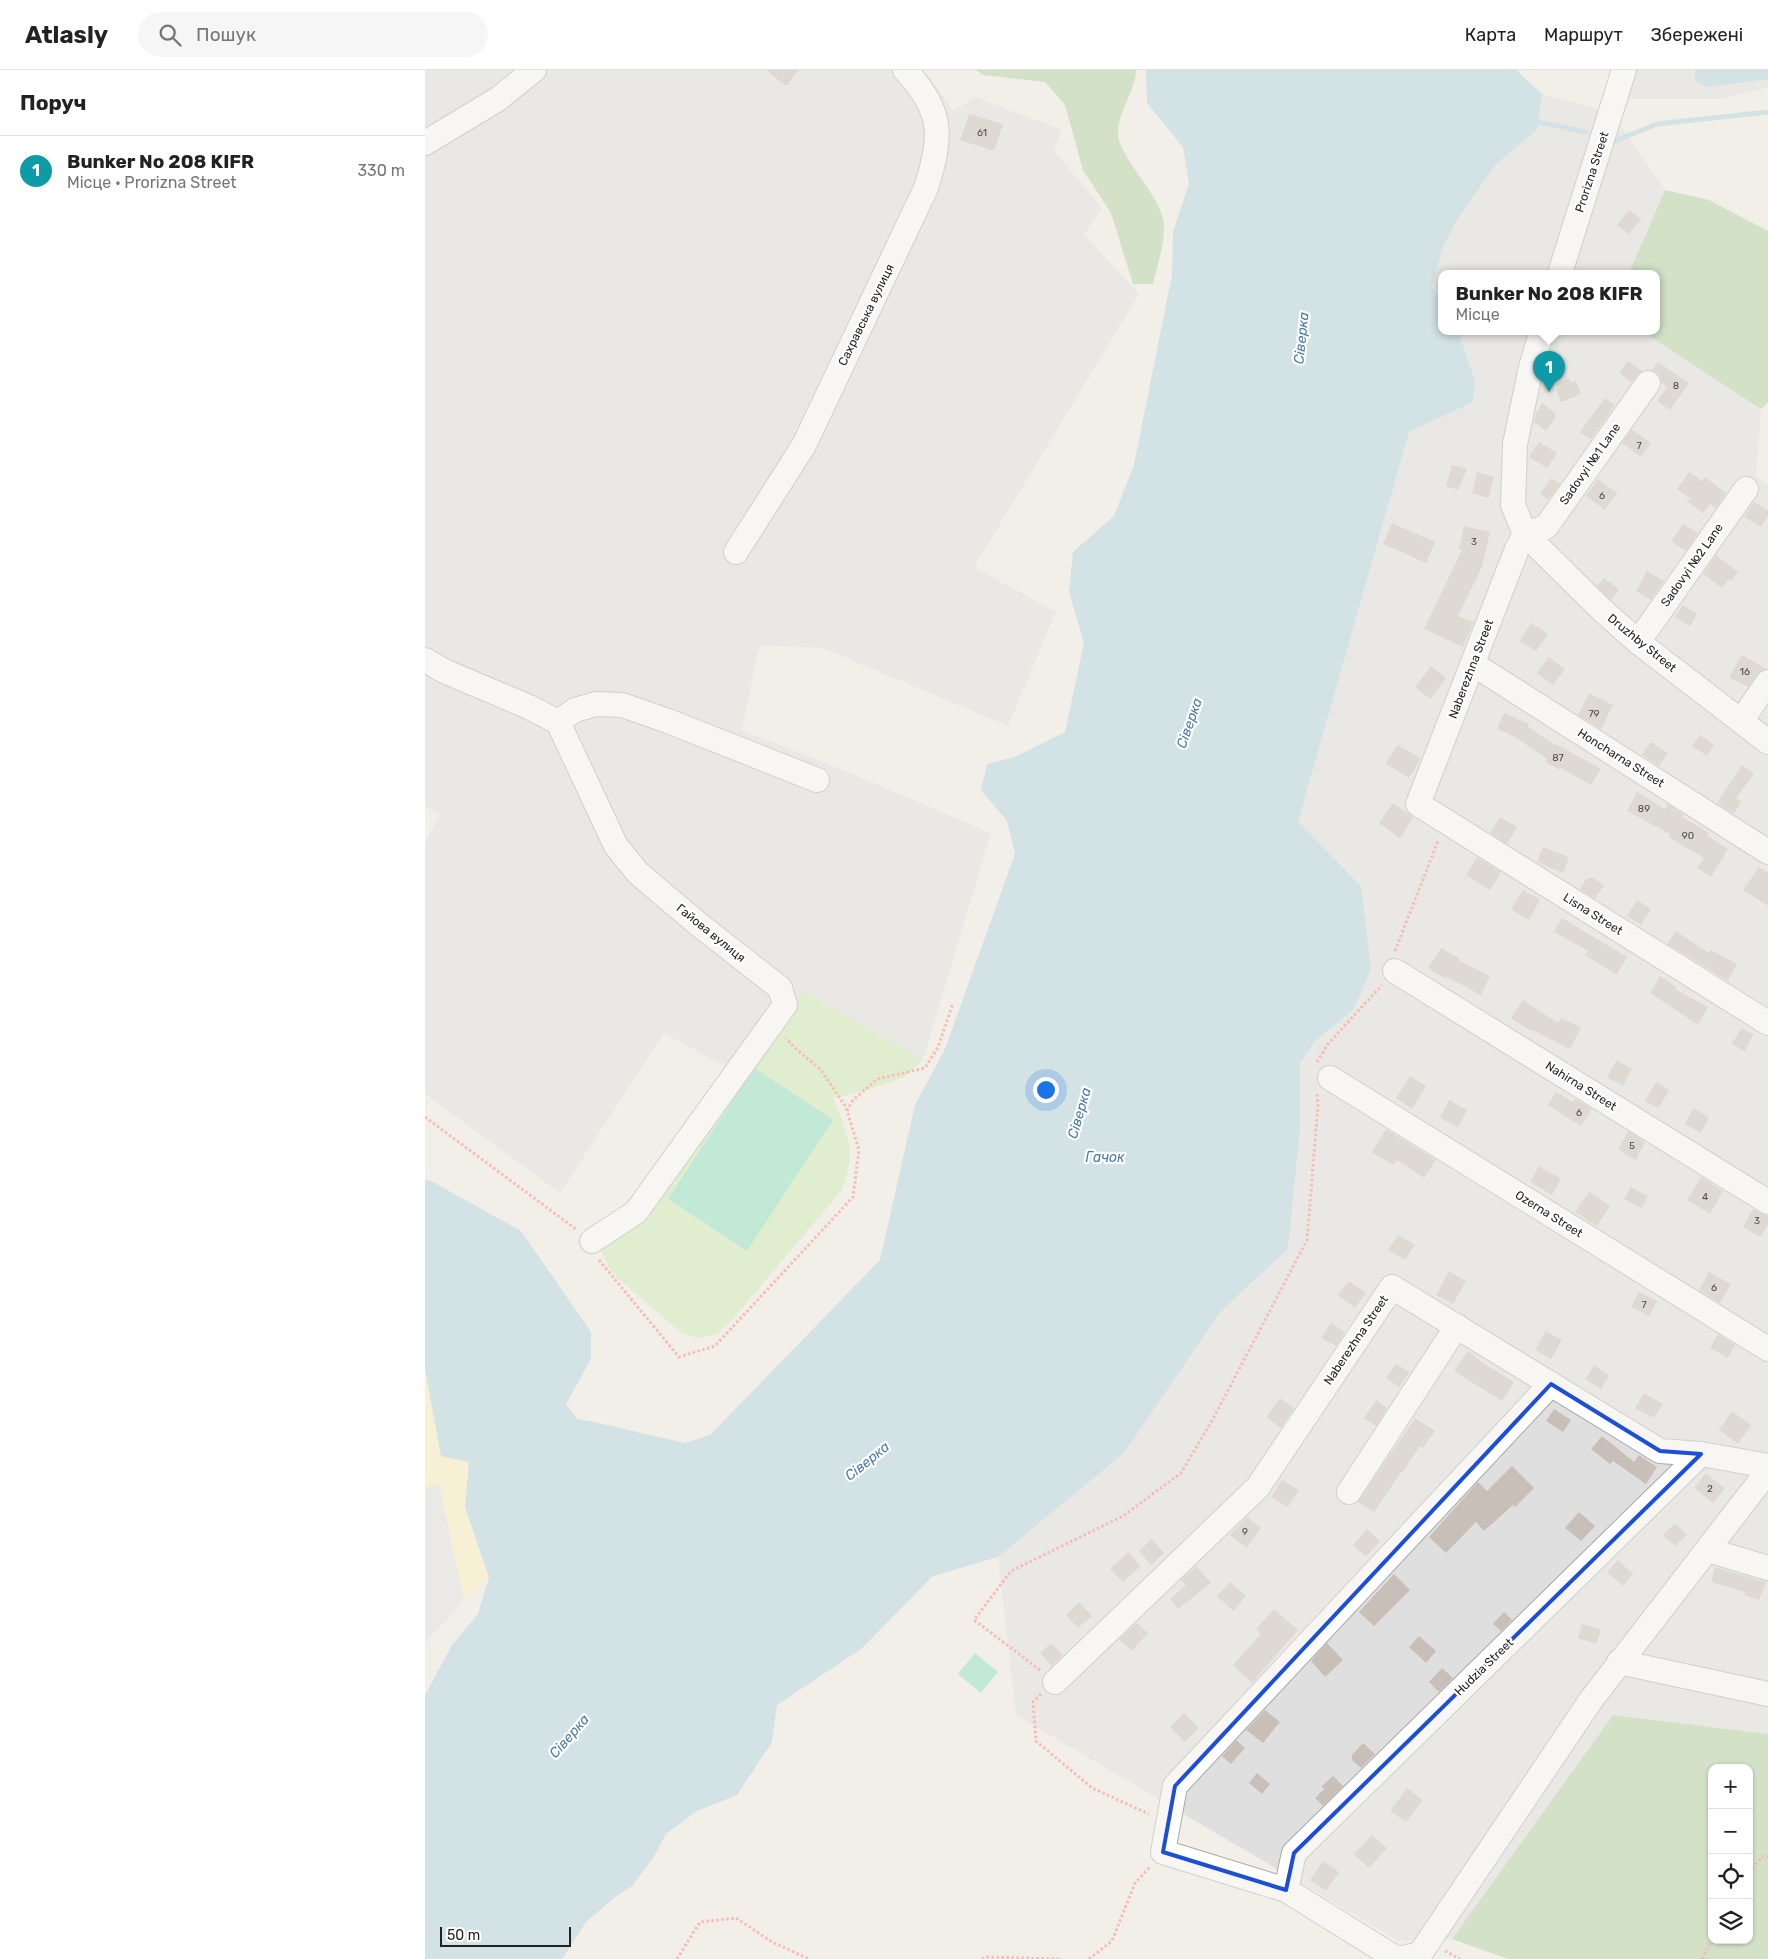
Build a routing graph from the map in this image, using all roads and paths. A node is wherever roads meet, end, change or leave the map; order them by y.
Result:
1 (534, 70) edge
2 (905, 70) edge
3 (1625, 70) edge
4 (425, 144) edge
5 (1561, 270) edge
6 (1541, 335) edge
7 (1648, 383) dead end
8 (1746, 489) dead end
9 (1525, 534) junction
10 (736, 552) dead end
11 (1637, 642) junction
12 (425, 660) edge
13 (1473, 664) junction
14 (1768, 682) edge
15 (558, 722) junction
16 (1741, 722) junction
17 (1768, 742) edge
18 (817, 780) dead end
19 (1418, 804) joint
20 (1446, 822) junction
21 (1768, 852) edge
22 (1395, 971) junction
23 (953, 1003) dead end
24 (774, 1020) junction
25 (1768, 1023) edge
26 (1321, 1077) junction
27 (847, 1111) junction
28 (425, 1117) edge
29 (1768, 1202) edge
30 (592, 1241) junction
31 (1457, 1326) junction
32 (1768, 1349) edge
33 (1551, 1384) junction
34 (1701, 1454) junction
35 (1768, 1466) edge
36 (1768, 1471) edge
37 (1349, 1492) dead end
38 (1708, 1550) junction
39 (1768, 1568) edge
40 (1619, 1662) junction
41 (1055, 1682) junction
42 (1768, 1694) edge
43 (1169, 1822) junction
44 (1163, 1852) junction
45 (1768, 1857) edge
46 (1753, 1867) edge
47 (1286, 1890) junction
48 (1710, 1944) edge
49 (677, 1959) edge
50 (809, 1959) edge
51 (983, 1959) edge
52 (1062, 1959) edge
53 (1089, 1959) edge
54 (1398, 1959) edge
55 (1702, 1959) edge

1 - 4 street
2 - 10 street, Сахравська вулиця
3 - 5 street, Prorizna Street
6 - 9 street
7 - 9 street, Sadovyi №1 Lane
8 - 11 street, Sadovyi №2 Lane
9 - 11 street, Druzhby Street
9 - 13 street, Naberezhna Street
11 - 16 street, Druzhby Street
12 - 15 street
13 - 19 street, Naberezhna Street
13 - 21 street, Honcharna Street
14 - 16 street
15 - 18 street
15 - 24 street, Гайова вулиця
16 - 17 street, Druzhby Street
19 - 20 street, Lisna Street
20 - 22 path
20 - 25 street, Lisna Street
22 - 26 path
22 - 29 street, Nahirna Street
23 - 27 path
24 - 27 path
24 - 30 street, Гайова вулиця
26 - 32 street, Ozerna Street
26 - 41 path
27 - 30 path
28 - 30 path
31 - 33 street, Naberezhna Street
31 - 37 street
31 - 41 street, Naberezhna Street
33 - 34 street, Naberezhna Street
33 - 43 street
34 - 35 street, Naberezhna Street
34 - 47 street, Hudzia Street
36 - 38 street
38 - 39 street
38 - 40 street
40 - 42 street
40 - 54 street
41 - 43 path
43 - 44 street
44 - 47 street
44 - 53 path
45 - 46 path
47 - 54 street
48 - 55 path
49 - 50 path
51 - 52 path

